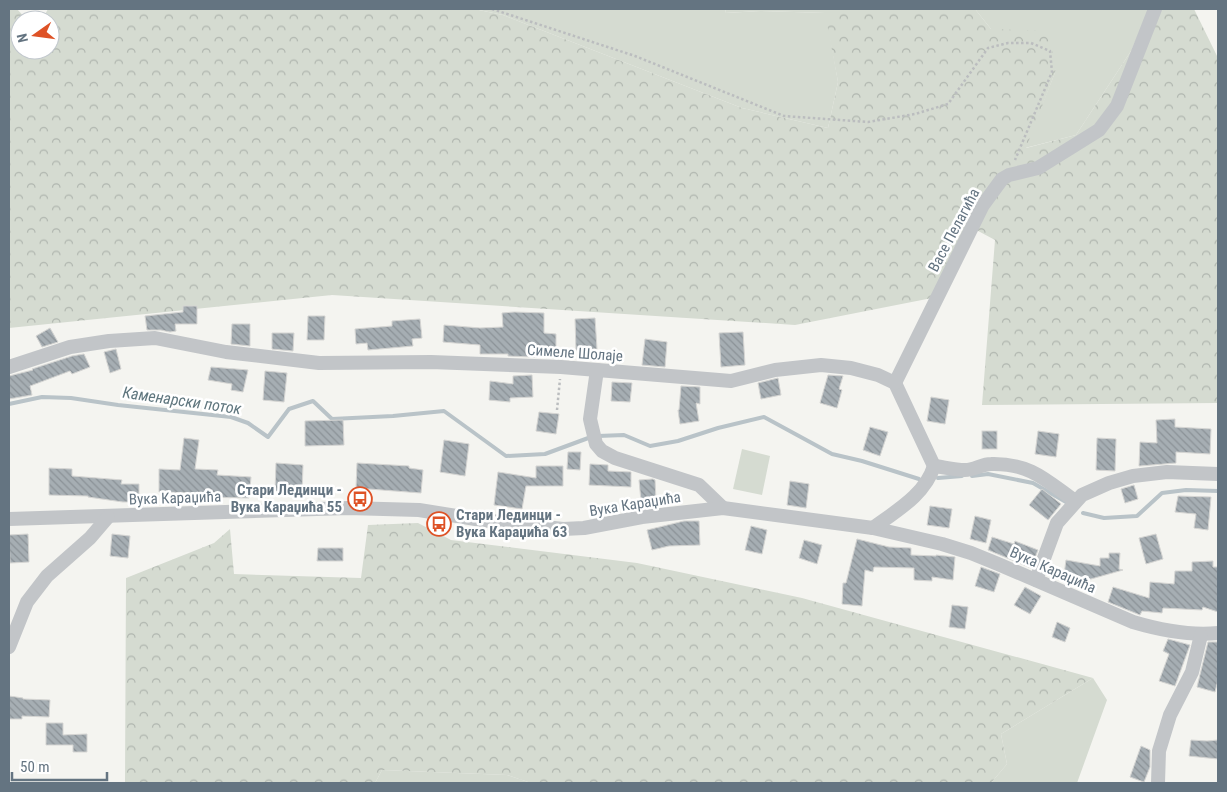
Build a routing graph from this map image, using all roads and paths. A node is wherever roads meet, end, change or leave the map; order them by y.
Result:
1 (492, 9) edge
2 (1155, 9) edge
3 (1008, 174) junction
4 (561, 367) junction
5 (9, 368) edge
6 (597, 370) junction
7 (895, 382) junction
8 (557, 410) dead end
9 (934, 466) junction
10 (1218, 474) edge
11 (1075, 501) junction
12 (723, 508) junction
13 (108, 517) junction
14 (9, 519) edge
15 (873, 528) junction
16 (1036, 580) junction
17 (1218, 633) edge
18 (1201, 635) junction
19 (9, 647) edge
20 (1158, 783) edge

1 - 3 path
2 - 3 street
3 - 7 street, Васе Пелагића
4 - 5 street, Симеле Шолаје
4 - 6 street, Симеле Шолаје
4 - 8 path
6 - 7 street, Симеле Шолаје
6 - 12 street
7 - 9 street
9 - 11 street
9 - 15 street
10 - 11 street
11 - 16 street
12 - 13 street, Вука Караџића
12 - 15 street, Вука Караџића
13 - 14 street, Вука Караџића
13 - 19 street
15 - 16 street, Вука Караџића
16 - 18 street, Вука Караџића
17 - 18 street, Вука Караџића
18 - 20 street

